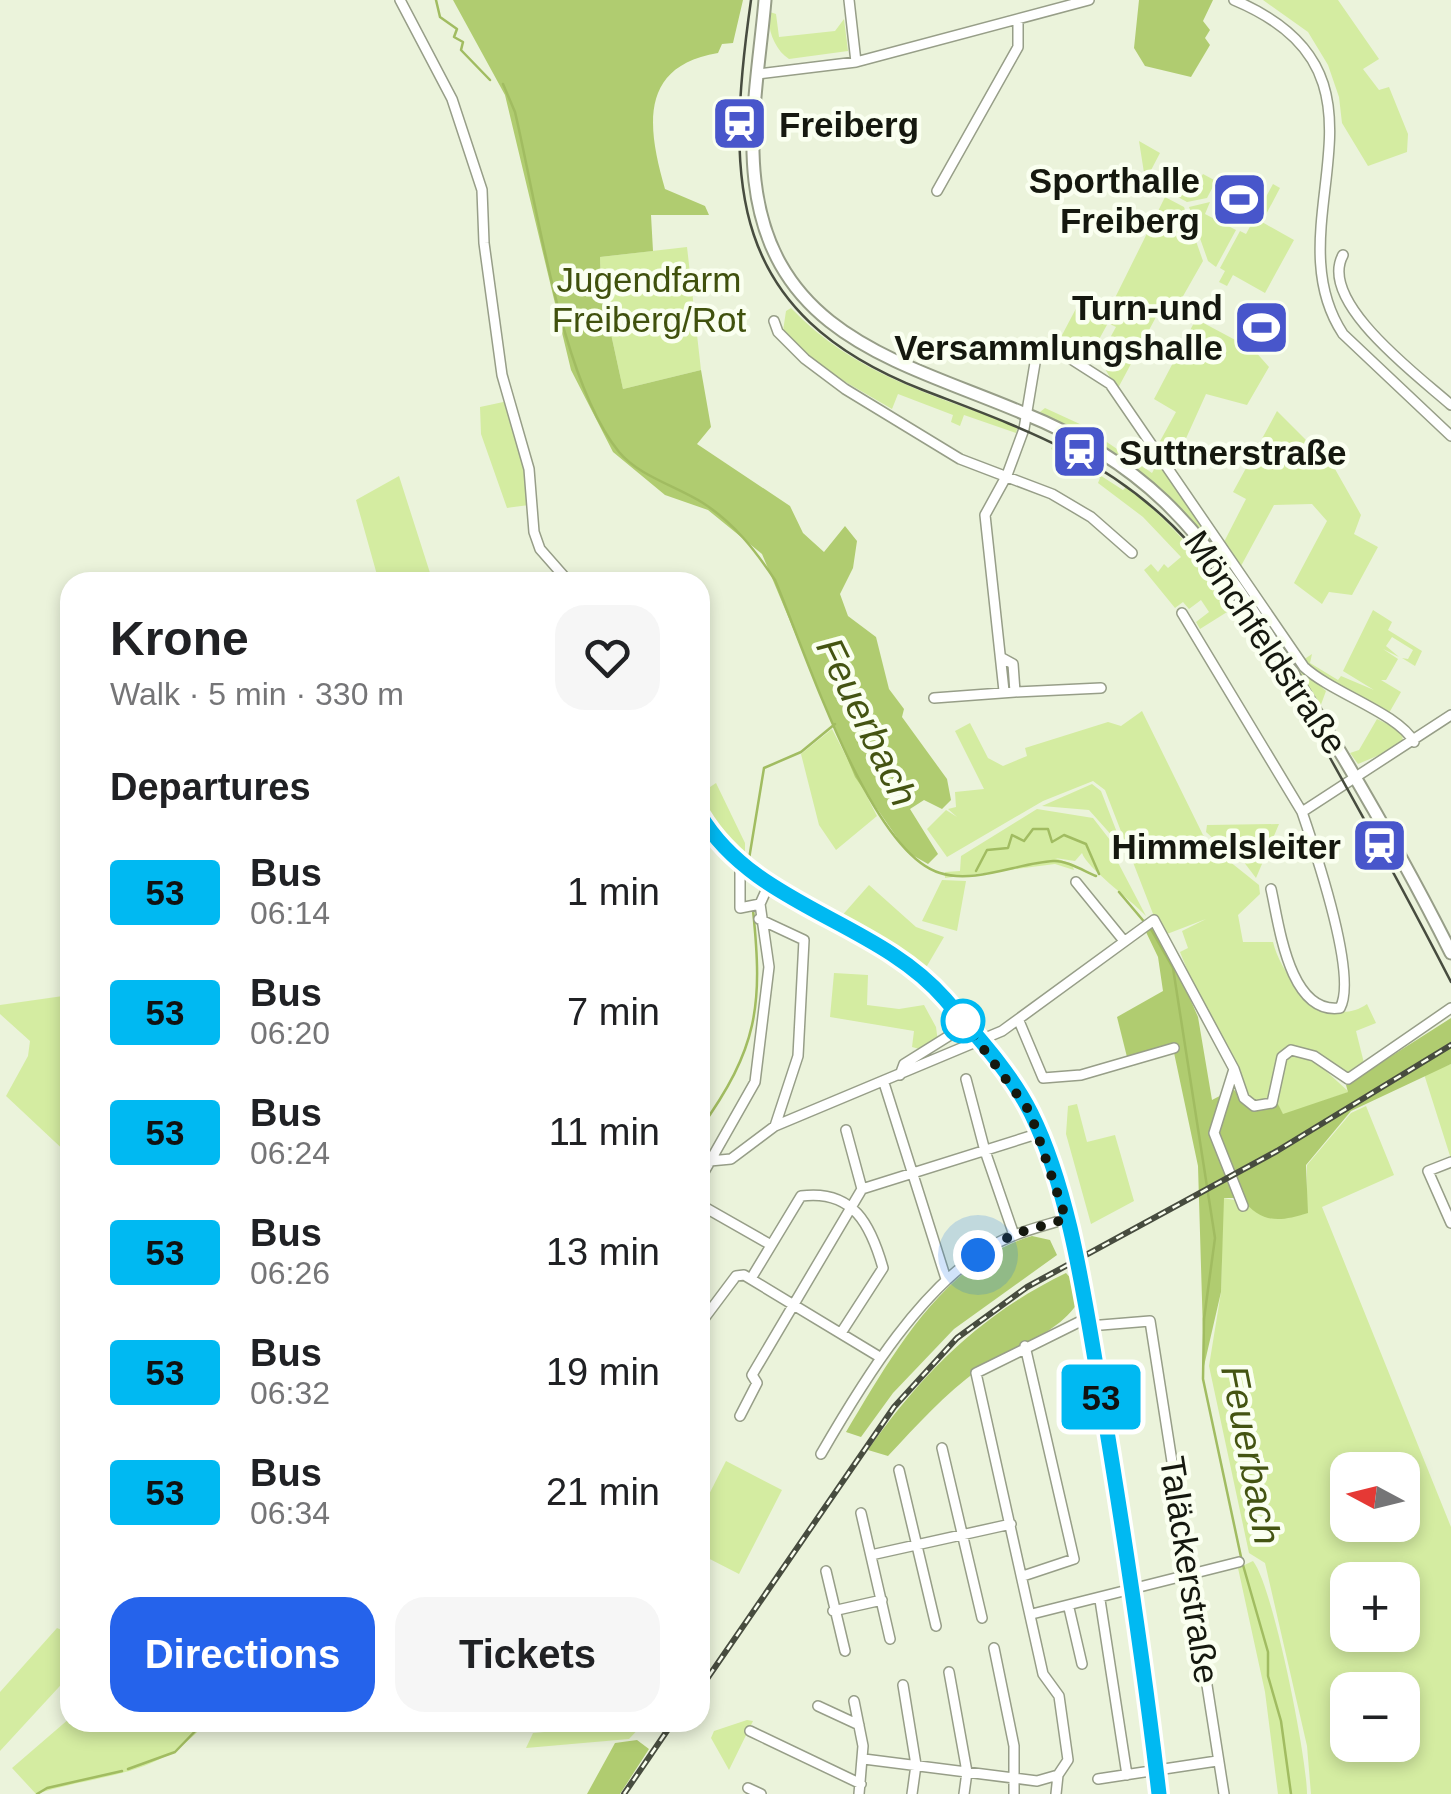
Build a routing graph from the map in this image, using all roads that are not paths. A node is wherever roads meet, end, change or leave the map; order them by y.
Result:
1 (400, 0) edge
2 (765, 0) edge
3 (849, 0) edge
4 (1089, 0) edge
5 (1234, 0) edge
6 (1018, 19) junction
7 (760, 51) junction
8 (856, 62) junction
9 (778, 72) junction
10 (758, 74) junction
11 (937, 191) dead end
12 (1343, 255) dead end
13 (774, 321) dead end
14 (1415, 373) junction
15 (1402, 392) junction
16 (1451, 404) edge
17 (1027, 414) junction
18 (1451, 436) edge
19 (1007, 476) junction
20 (1132, 553) dead end
21 (560, 572) edge
22 (1182, 612) dead end
23 (1101, 688) dead end
24 (1010, 691) junction
25 (934, 698) dead end
26 (1451, 716) edge
27 (1414, 742) junction
28 (1356, 777) junction
29 (1302, 812) junction
30 (710, 828) edge
31 (740, 865) junction
32 (1076, 882) dead end
33 (769, 884) junction
34 (1270, 889) dead end
35 (760, 904) junction
36 (759, 920) junction
37 (1446, 934) edge
38 (1124, 940) junction
39 (1451, 953) edge
40 (1451, 1008) edge
41 (948, 1021) dead end
42 (1019, 1021) junction
43 (980, 1042) junction
44 (1174, 1048) dead end
45 (1234, 1068) junction
46 (900, 1074) junction
47 (966, 1079) dead end
48 (884, 1083) junction
49 (775, 1126) junction
50 (846, 1130) dead end
51 (1040, 1133) junction
52 (984, 1151) junction
53 (710, 1162) joint
54 (1451, 1162) edge
55 (913, 1174) junction
56 (862, 1189) junction
57 (1243, 1206) dead end
58 (851, 1208) junction
59 (710, 1210) edge
60 (1066, 1219) junction
61 (1451, 1223) edge
62 (1014, 1234) junction
63 (771, 1245) junction
64 (752, 1277) junction
65 (946, 1279) junction
66 (796, 1306) junction
67 (710, 1311) edge
68 (1088, 1322) junction
69 (840, 1333) junction
70 (1025, 1346) junction
71 (878, 1356) junction
72 (740, 1416) dead end
73 (942, 1448) dead end
74 (821, 1454) dead end
75 (899, 1470) dead end
76 (862, 1513) dead end
77 (1011, 1524) junction
78 (962, 1535) junction
79 (916, 1545) junction
80 (871, 1555) junction
81 (1239, 1562) dead end
82 (826, 1571) dead end
83 (1023, 1576) junction
84 (1193, 1576) junction
85 (1134, 1592) junction
86 (882, 1600) junction
87 (1100, 1600) junction
88 (1069, 1608) junction
89 (833, 1611) junction
90 (1032, 1614) junction
91 (982, 1618) dead end
92 (936, 1626) dead end
93 (890, 1638) dead end
94 (994, 1648) dead end
95 (845, 1651) dead end
96 (1082, 1664) dead end
97 (950, 1672) dead end
98 (903, 1685) dead end
99 (854, 1701) dead end
100 (818, 1706) dead end
101 (859, 1725) junction
102 (750, 1731) dead end
103 (864, 1759) junction
104 (1217, 1761) junction
105 (916, 1765) junction
106 (967, 1772) junction
107 (1156, 1772) junction
108 (1127, 1774) junction
109 (1058, 1776) junction
110 (1016, 1778) junction
111 (1098, 1779) dead end
112 (748, 1788) dead end
113 (860, 1789) edge
114 (761, 1794) edge
115 (912, 1794) edge
116 (964, 1794) edge
117 (1014, 1794) edge
118 (1056, 1794) edge
119 (1159, 1794) edge
120 (1224, 1794) edge

1 - 21 street
2 - 7 main road, Mönchfeldstraße
3 - 8 street
4 - 6 street
5 - 15 street
6 - 8 street
6 - 11 street
7 - 9 street
7 - 10 main road, Mönchfeldstraße
8 - 9 street
9 - 10 street
10 - 17 main road, Mönchfeldstraße
12 - 14 street
13 - 19 street
14 - 15 street
14 - 16 street
15 - 18 street
17 - 19 street
17 - 27 street
17 - 28 main road, Mönchfeldstraße
19 - 20 street
19 - 24 street
22 - 29 street
23 - 24 street
24 - 25 street
26 - 27 street
27 - 28 street
28 - 29 street
28 - 37 main road, Mönchfeldstraße
29 - 34 street
30 - 31 street
31 - 33 street
31 - 35 street
32 - 38 street
33 - 35 street
33 - 43 street
35 - 36 street
36 - 49 street
36 - 53 street
37 - 39 main road, Mönchfeldstraße
38 - 42 street
38 - 45 street
40 - 45 street
41 - 46 street
42 - 43 street
42 - 44 street
43 - 46 street
43 - 51 street
45 - 57 street
46 - 48 street
47 - 52 street
48 - 49 street
48 - 55 street
49 - 53 street
50 - 56 street
51 - 52 street
51 - 60 street
52 - 55 street
52 - 62 street
54 - 61 street
55 - 56 street
55 - 65 street
56 - 58 street
58 - 63 street
58 - 66 street
58 - 69 street
59 - 63 street
60 - 62 street
60 - 68 street
62 - 65 street
63 - 64 street
64 - 66 street
64 - 67 street
65 - 71 street
66 - 69 street
66 - 72 street
68 - 70 street
68 - 84 street, Taläckerstraße
68 - 85 street
69 - 71 street
70 - 77 street
70 - 83 street
71 - 74 street
73 - 78 street
75 - 79 street
76 - 80 street
77 - 78 street
77 - 83 street
78 - 79 street
78 - 91 street
79 - 80 street
79 - 92 street
80 - 86 street
81 - 84 street
82 - 89 street
83 - 90 street
84 - 85 street
84 - 104 street, Taläckerstraße
85 - 87 street
85 - 107 street
86 - 89 street
86 - 93 street
87 - 88 street
87 - 108 street
88 - 90 street
88 - 96 street
89 - 95 street
90 - 109 street
94 - 110 street
97 - 106 street
98 - 105 street
99 - 101 street
100 - 101 street
101 - 103 street
102 - 113 street
103 - 105 street
103 - 113 street
104 - 107 street
104 - 120 street, Taläckerstraße
105 - 106 street
105 - 115 street
106 - 110 street
106 - 116 street
107 - 108 street
107 - 119 street
108 - 111 street
109 - 110 street
109 - 118 street
110 - 117 street
112 - 114 street

